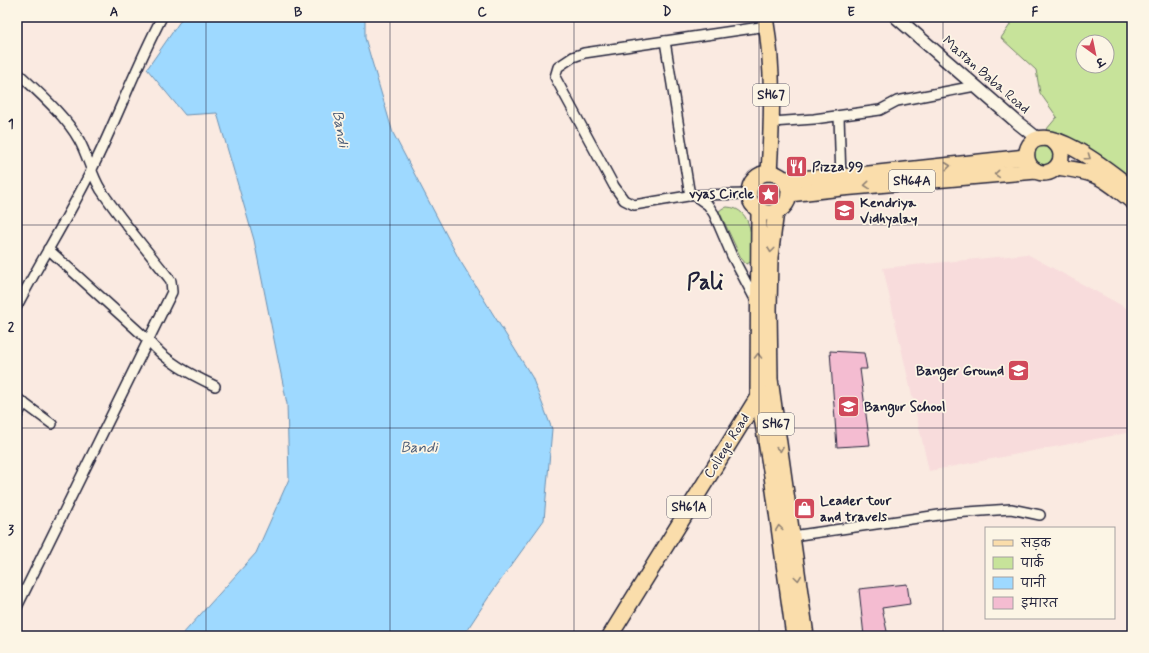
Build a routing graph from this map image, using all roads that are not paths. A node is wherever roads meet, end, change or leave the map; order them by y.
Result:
1 (162, 17) edge
2 (896, 17) edge
3 (766, 21) edge
4 (665, 41) junction
5 (20, 75) edge
6 (17, 86) edge
7 (975, 86) junction
8 (839, 116) junction
9 (772, 122) junction
10 (1038, 139) junction
11 (1053, 141) junction
12 (1026, 157) junction
13 (1057, 167) junction
14 (91, 171) junction
15 (1036, 171) junction
16 (769, 173) junction
17 (784, 179) junction
18 (841, 182) junction
19 (1132, 189) edge
20 (750, 194) junction
21 (789, 194) junction
22 (692, 196) junction
23 (1132, 202) edge
24 (759, 209) junction
25 (776, 211) junction
26 (48, 249) junction
27 (17, 304) edge
28 (758, 305) junction
29 (148, 340) junction
30 (770, 379) junction
31 (215, 386) dead end
32 (758, 395) junction
33 (20, 400) edge
34 (17, 416) edge
35 (52, 424) dead end
36 (1040, 515) dead end
37 (792, 536) junction
38 (17, 607) edge
39 (610, 636) edge
40 (794, 636) edge
41 (806, 636) edge

1 - 14 street
2 - 7 street, Mastan Baba Road
3 - 4 street
3 - 9 main road, SH67
4 - 22 street
4 - 22 street
5 - 6 street
5 - 14 street
7 - 8 street
7 - 10 street, Mastan Baba Road
8 - 9 street
8 - 18 street
9 - 16 main road, SH67
10 - 11 main road
10 - 12 main road
11 - 13 main road
11 -> 19 main road
12 - 15 main road
18 -> 12 main road, SH64A
13 - 15 main road, SH64A
13 - 23 main road, SH64A
14 - 26 street
14 - 29 street
15 -> 18 main road, SH64A
16 - 17 main road
16 - 20 main road
17 - 18 main road, SH64A
17 - 21 main road
18 - 21 main road, SH64A
20 - 22 street
20 - 24 main road
21 - 25 main road
22 - 28 street
24 - 25 main road
24 - 28 main road, SH67
25 -> 30 main road, SH67
26 - 27 street
26 - 29 street
32 -> 28 main road, SH67
29 - 31 street
29 - 38 street
30 - 32 main road, College Road / SH61A
30 -> 37 main road, SH67
32 - 39 main road, College Road / SH61A
40 -> 32 main road, SH67
33 - 34 street
33 - 35 street
36 - 37 street
37 -> 41 main road, SH67

